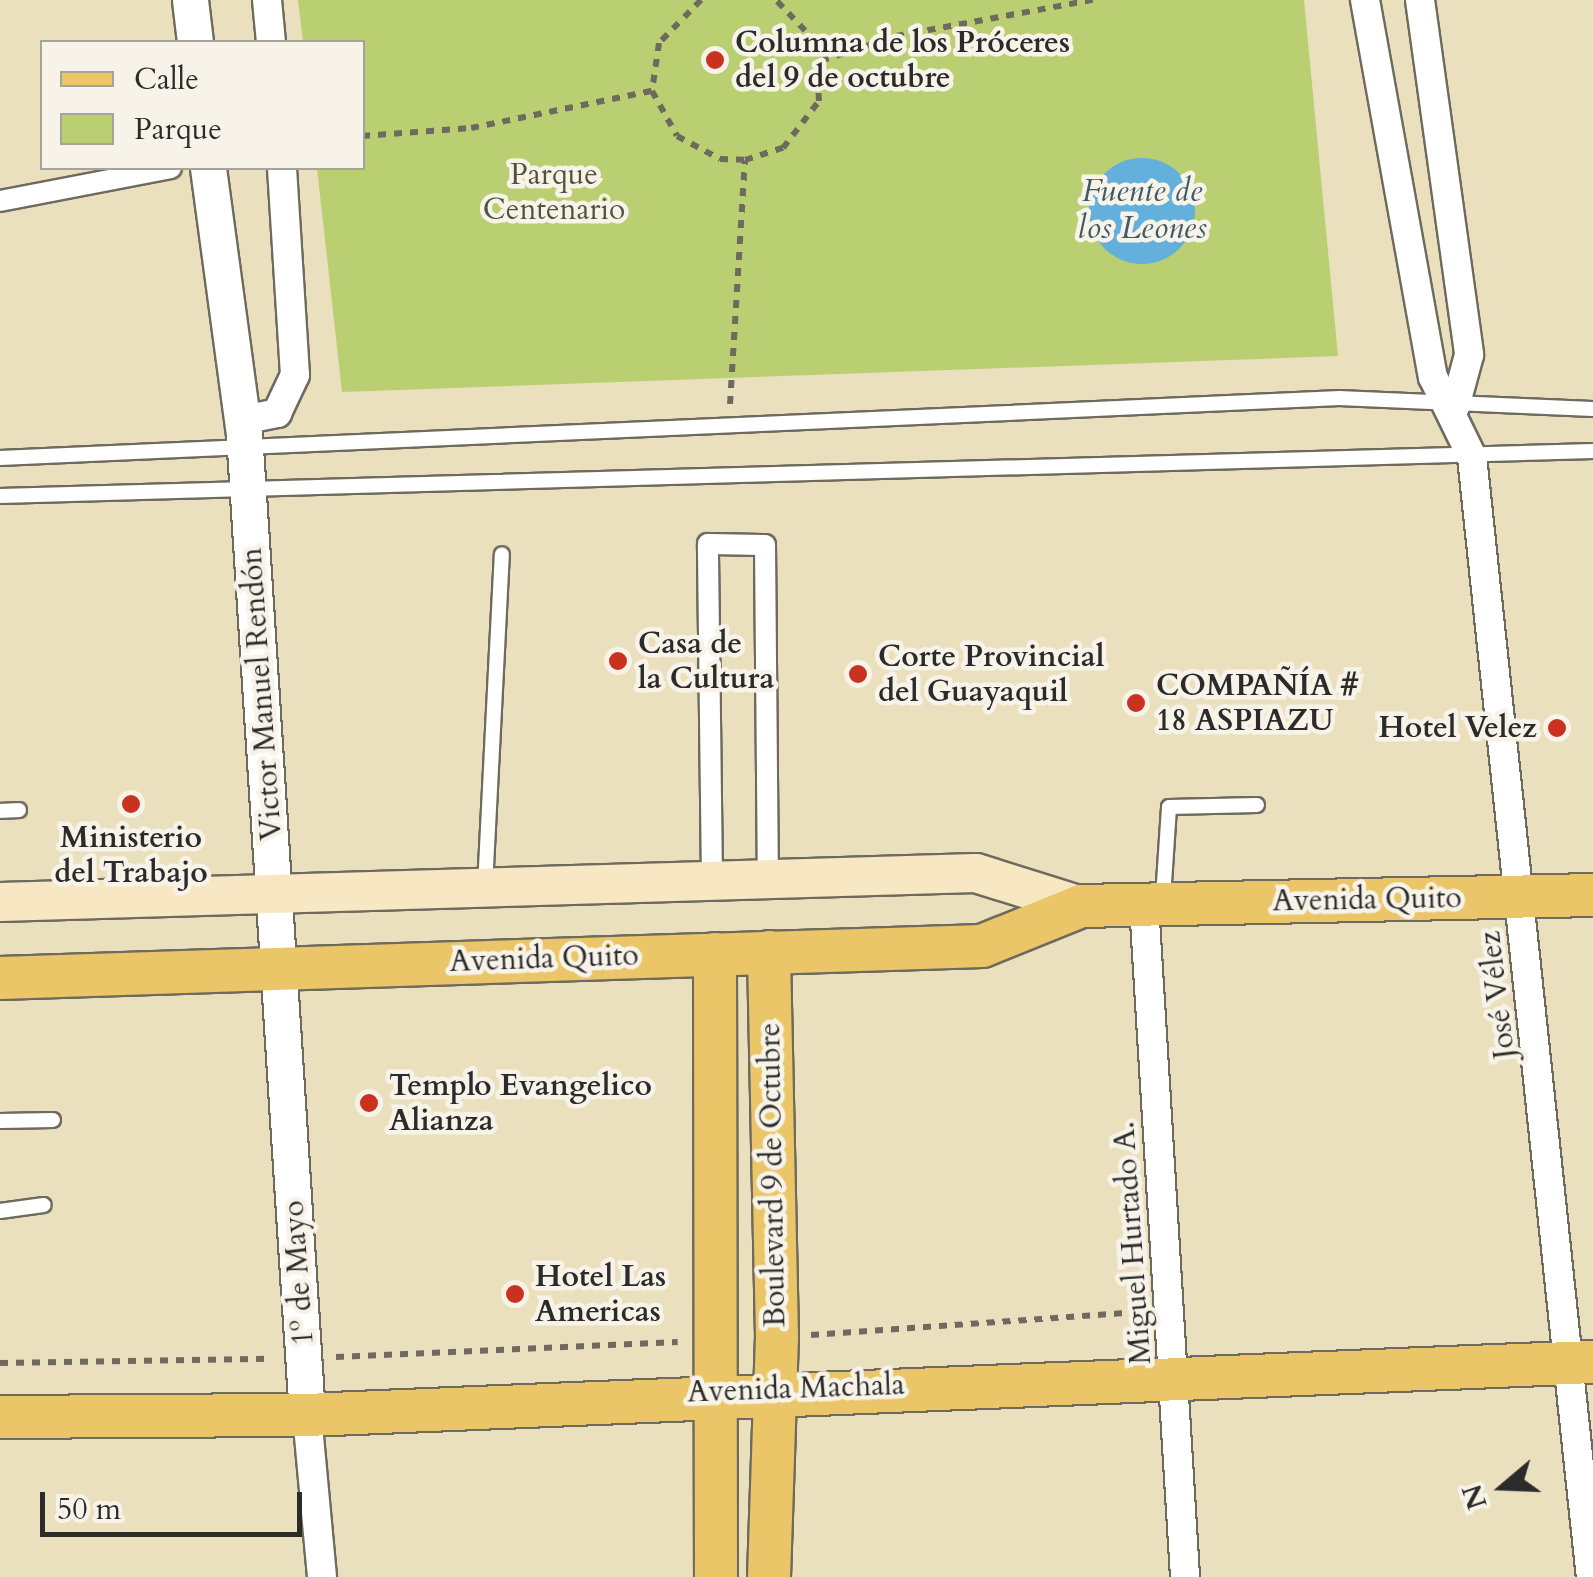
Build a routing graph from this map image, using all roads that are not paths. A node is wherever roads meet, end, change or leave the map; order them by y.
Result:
1 (190, 0) edge
2 (268, 0) edge
3 (1366, 0) edge
4 (1420, 0) edge
5 (195, 40) edge
6 (271, 40) edge
7 (161, 170) edge
8 (208, 170) edge
9 (282, 170) edge
10 (0, 200) edge
11 (1455, 407) junction
12 (1593, 409) edge
13 (244, 434) junction
14 (1593, 452) edge
15 (1472, 457) junction
16 (0, 458) edge
17 (248, 492) junction
18 (0, 496) edge
19 (502, 554) dead end
20 (1256, 805) dead end
21 (19, 810) dead end
22 (0, 812) edge
23 (768, 879) junction
24 (712, 881) junction
25 (486, 888) junction
26 (276, 894) junction
27 (1593, 894) edge
28 (1519, 896) junction
29 (0, 902) edge
30 (1154, 904) junction
31 (1081, 906) junction
32 (769, 952) junction
33 (716, 954) junction
34 (280, 968) junction
35 (0, 978) edge
36 (53, 1120) dead end
37 (0, 1121) edge
38 (44, 1205) dead end
39 (0, 1210) edge
40 (1583, 1362) edge
41 (1174, 1377) junction
42 (776, 1390) junction
43 (716, 1392) junction
44 (307, 1415) junction
45 (0, 1416) edge
46 (716, 1477) junction
47 (322, 1577) edge
48 (716, 1577) edge
49 (769, 1577) edge
50 (1185, 1577) edge
51 (1592, 1577) edge

1 - 5 street
2 - 6 street
3 - 11 street, José Vélez
4 - 11 street
7 - 10 street
8 - 13 street, Victor Manuel Rendón
9 - 13 street
11 - 12 lane
11 - 13 lane
11 - 15 street, José Vélez
13 - 16 lane
13 - 17 street, Victor Manuel Rendón
14 - 15 lane
15 - 17 lane
15 - 28 street, José Vélez
17 - 18 lane
17 - 26 street, Victor Manuel Rendón
19 - 25 lane
20 - 30 lane
21 - 22 lane
23 - 24 main road, Avenida Quito
23 - 24 street
23 - 31 main road, Avenida Quito
24 - 25 main road, Avenida Quito
25 - 26 main road, Avenida Quito
26 - 29 main road, Avenida Quito
26 - 34 street, Victor Manuel Rendón
27 - 28 main road, Avenida Quito
28 - 30 main road, Avenida Quito
28 - 40 street, José Vélez
30 - 31 main road, Avenida Quito
30 - 41 street, Miguel Hurtado A.
31 - 32 main road, Avenida Quito
32 - 33 main road, Avenida Quito
32 - 42 main road, Boulevard 9 de Octubre
33 - 34 main road, Avenida Quito
33 - 43 main road, Boulevard 9 de Octubre
34 - 35 main road, Avenida Quito
34 - 44 street, 1º de Mayo
36 - 37 lane
38 - 39 lane
40 - 41 main road, Avenida Machala
40 - 51 street, José Vélez
41 - 42 main road, Avenida Machala
41 - 50 street, Miguel Hurtado A.
42 - 43 main road, Avenida Machala
42 - 46 main road
42 - 49 main road, Boulevard 9 de Octubre
43 - 44 main road, Avenida Machala
43 - 46 main road, Boulevard 9 de Octubre
44 - 45 main road, Avenida Machala
44 - 47 street, 1º de Mayo
46 - 48 main road, Boulevard 9 de Octubre

